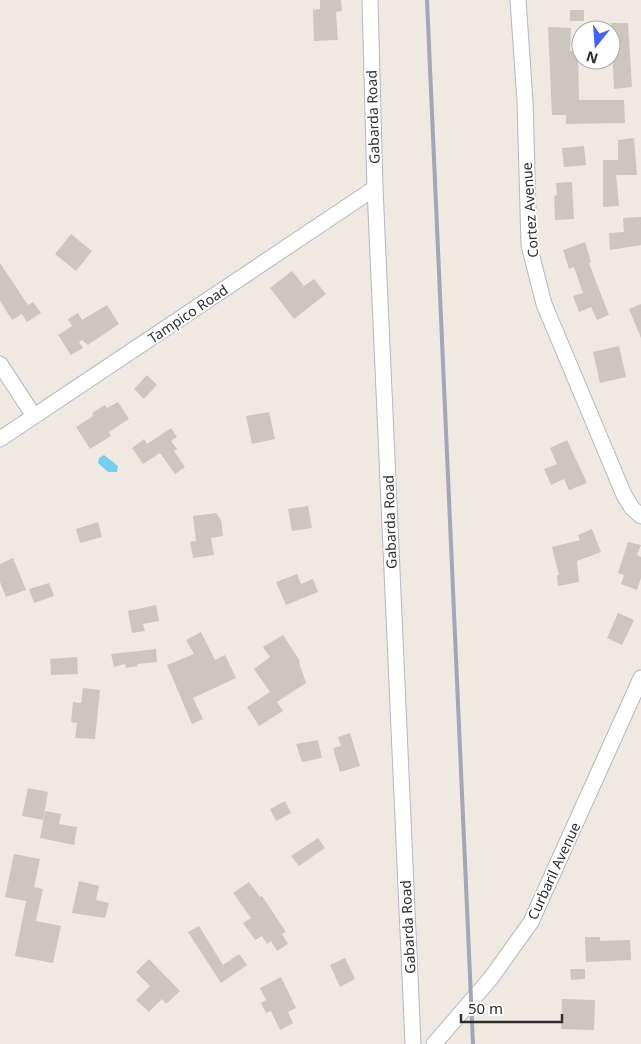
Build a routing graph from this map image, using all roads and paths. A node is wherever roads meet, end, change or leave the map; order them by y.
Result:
1 (370, 0) edge
2 (518, 0) edge
3 (375, 188) junction
4 (0, 364) edge
5 (34, 416) junction
6 (0, 439) edge
7 (641, 516) edge
8 (641, 680) edge
9 (413, 1044) edge
10 (434, 1044) edge

1 - 3 street, Gabarda Road
2 - 7 street, Cortez Avenue
3 - 5 street, Tampico Road
3 - 9 street, Gabarda Road
4 - 5 street
5 - 6 street, Tampico Road
8 - 10 street, Curbaril Avenue

